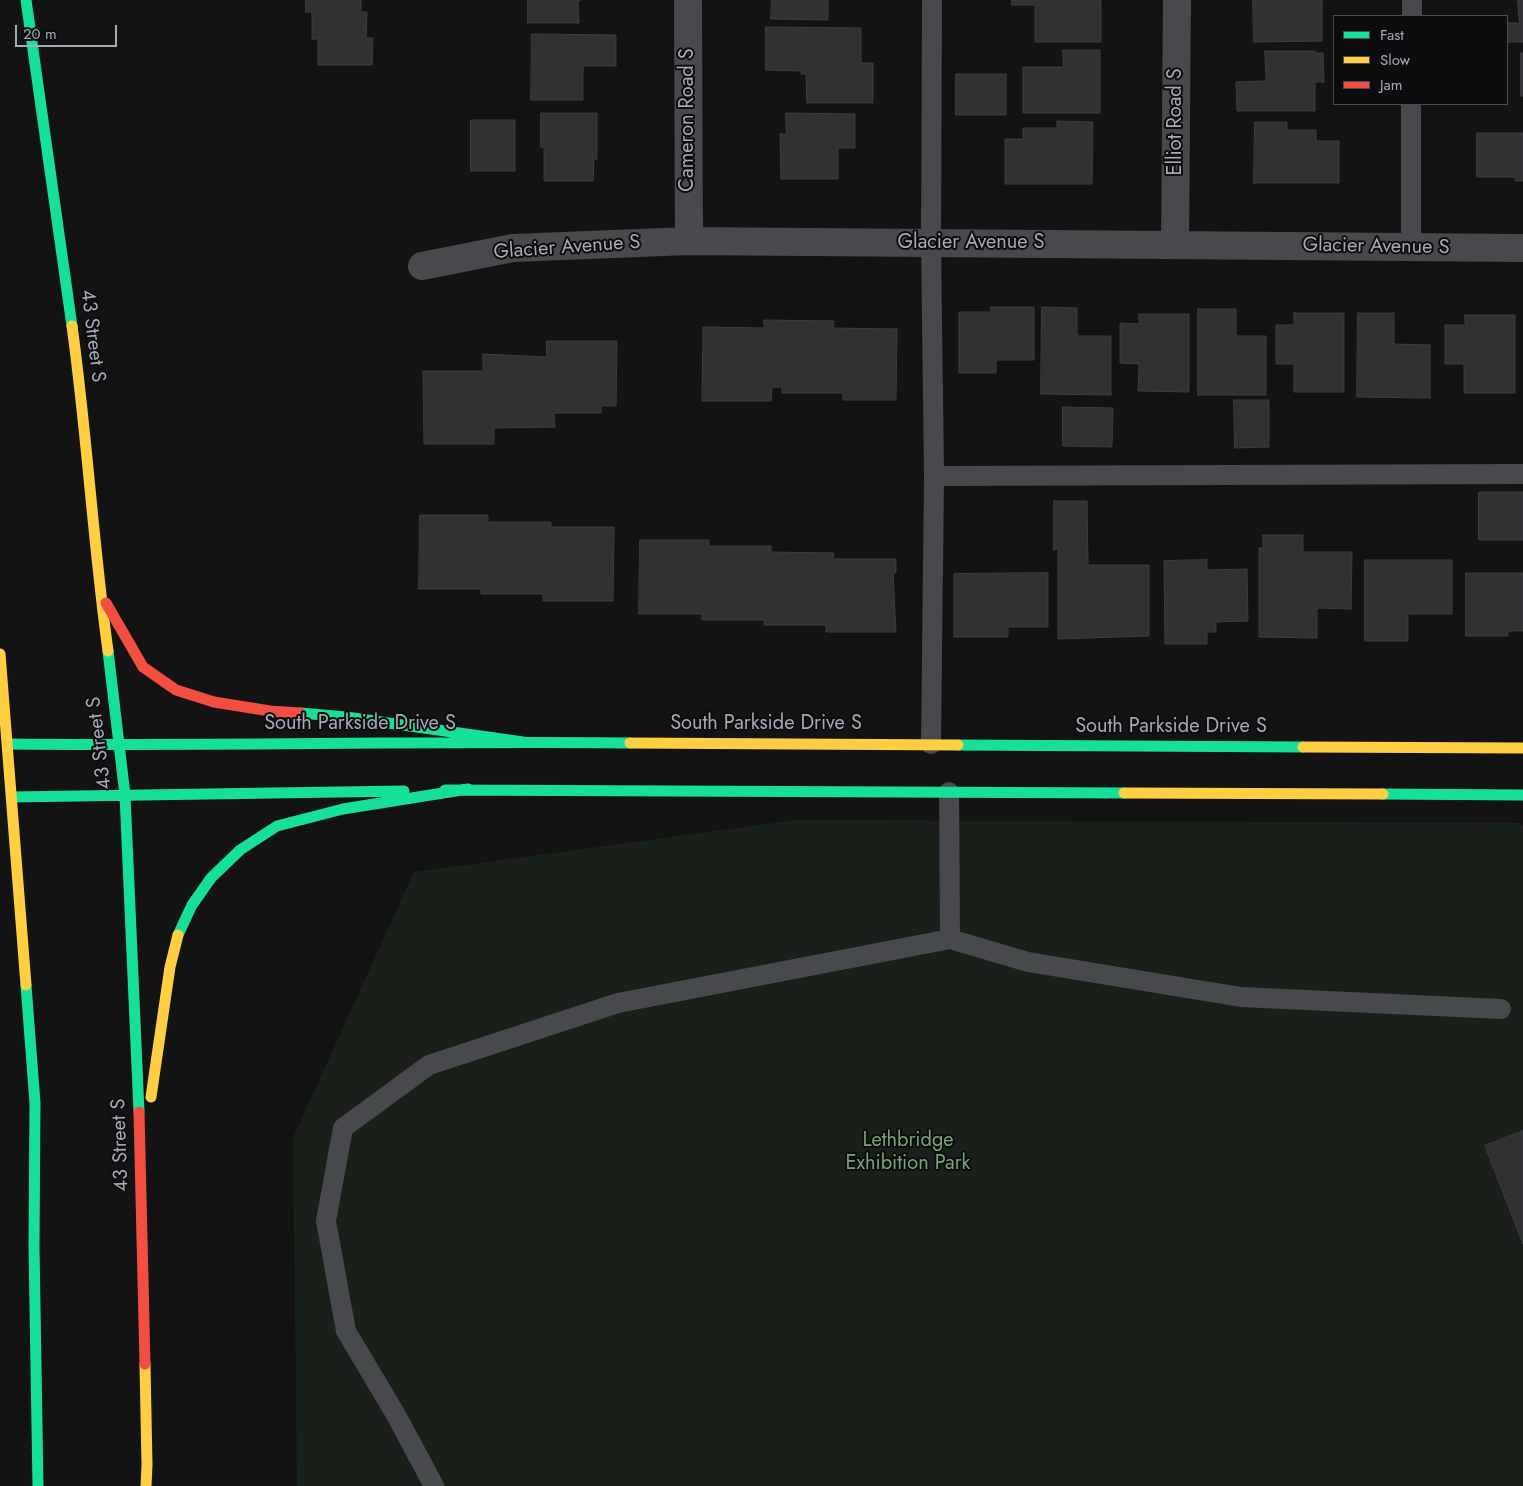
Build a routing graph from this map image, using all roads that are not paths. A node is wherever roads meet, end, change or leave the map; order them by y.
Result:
1 (26, 0) edge
2 (688, 0) edge
3 (932, 0) edge
4 (1177, 0) edge
5 (1412, 0) edge
6 (1412, 15) edge
7 (1412, 105) edge
8 (689, 241) junction
9 (930, 242) junction
10 (1175, 245) junction
11 (1411, 247) junction
12 (1523, 248) edge
13 (422, 266) dead end
14 (1523, 474) edge
15 (934, 476) junction
16 (100, 593) junction
17 (0, 654) edge
18 (523, 742) junction
19 (4, 744) edge
20 (931, 744) junction
21 (120, 745) junction
22 (1523, 748) edge
23 (468, 790) junction
24 (949, 792) junction
25 (125, 795) junction
26 (1523, 795) edge
27 (6, 797) edge
28 (950, 939) junction
29 (1501, 1008) dead end
30 (141, 1168) junction
31 (38, 1486) edge
32 (146, 1486) edge
33 (434, 1486) edge

1 - 16 main road, 43 Street S
2 - 8 street, Cameron Road S
3 - 9 lane
4 - 10 street, Elliot Road S
5 - 6 lane
7 - 11 lane
8 - 9 street, Glacier Avenue S
8 - 13 street, Glacier Avenue S
9 - 10 street, Glacier Avenue S
9 - 15 lane
10 - 11 street, Glacier Avenue S
11 - 12 street, Glacier Avenue S
14 - 15 lane
15 - 20 lane
16 - 18 main road
16 - 21 main road, 43 Street S
17 - 19 main road
18 - 20 main road, South Parkside Drive S
18 - 21 main road, South Parkside Drive S
19 - 21 main road, South Parkside Drive S
19 - 27 main road
20 - 22 main road, South Parkside Drive S
21 - 25 main road, 43 Street S
23 - 24 main road
23 - 25 main road
23 - 30 main road
24 - 26 main road
24 - 28 lane
25 - 27 main road
25 - 30 main road, 43 Street S
27 - 31 main road
28 - 29 lane
28 - 33 lane
30 - 32 main road, 43 Street S

